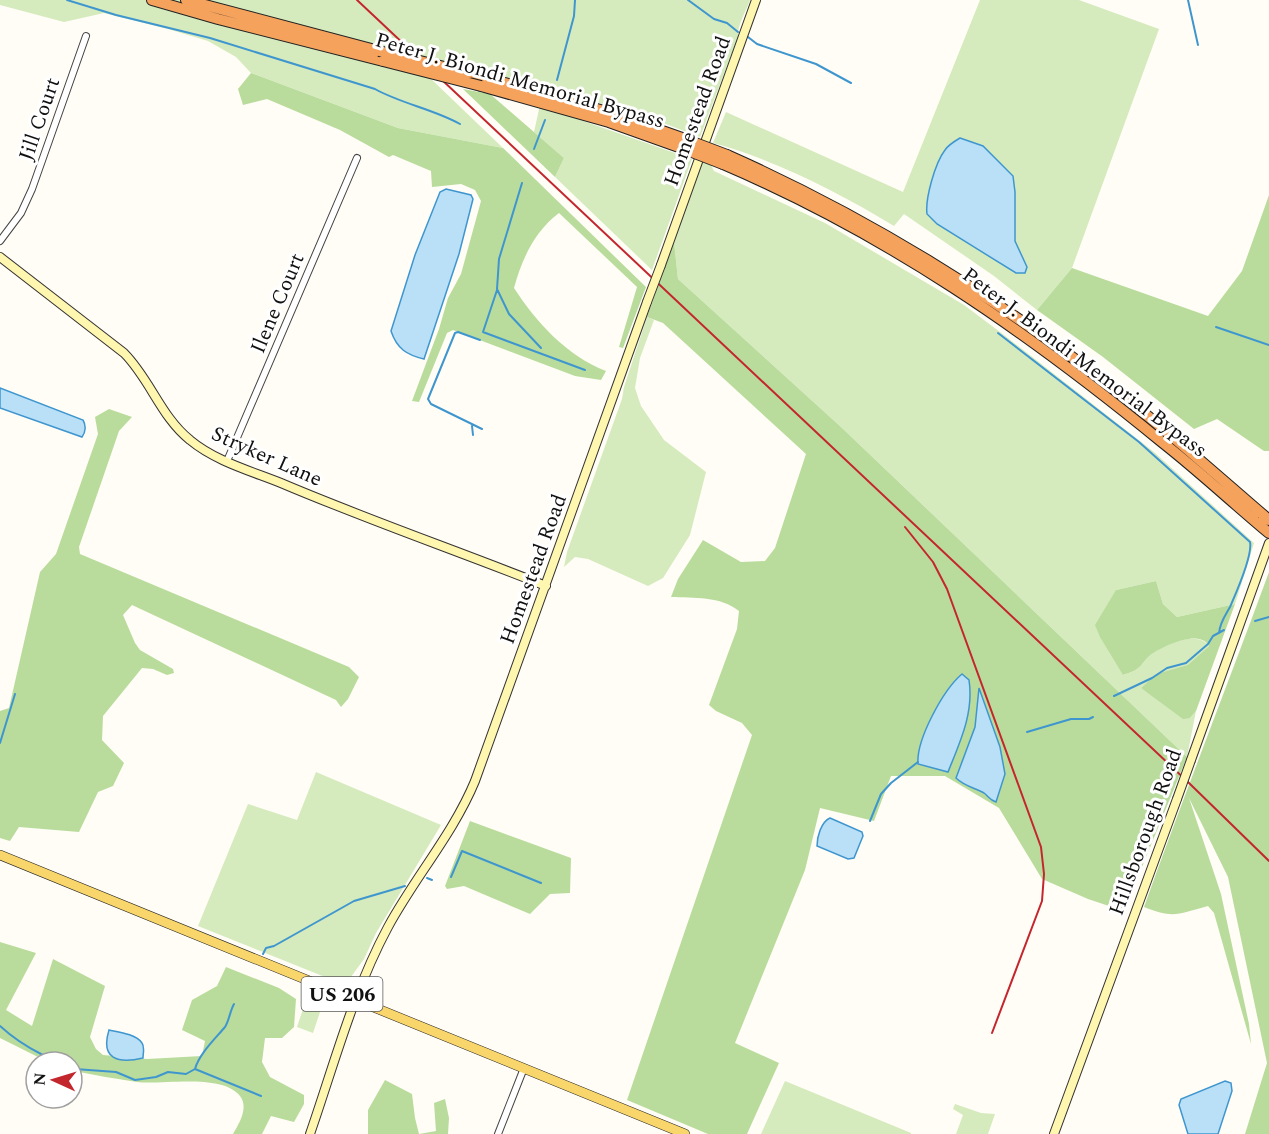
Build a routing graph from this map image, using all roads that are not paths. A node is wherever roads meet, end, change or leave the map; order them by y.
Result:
1 (152, 0) edge
2 (186, 0) edge
3 (756, 0) edge
4 (87, 36) dead end
5 (381, 56) junction
6 (681, 142) junction
7 (357, 158) dead end
8 (725, 160) junction
9 (0, 241) edge
10 (0, 257) edge
11 (227, 460) junction
12 (1269, 520) edge
13 (1269, 533) edge
14 (1269, 543) edge
15 (546, 586) junction
16 (0, 855) edge
17 (357, 1000) junction
18 (524, 1068) junction
19 (310, 1134) edge
20 (498, 1134) edge
21 (685, 1134) edge
22 (1054, 1134) edge

1 - 5 highway, Peter J. Biondi Memorial Bypass
2 - 5 highway, Peter J. Biondi Memorial Bypass
3 - 15 street, Homestead Road, bridge
4 - 9 street, Jill Court
5 - 6 highway, Peter J. Biondi Memorial Bypass, bridge
5 - 6 highway, Peter J. Biondi Memorial Bypass, bridge
6 - 8 highway, Peter J. Biondi Memorial Bypass, bridge
7 - 11 street, Ilene Court
8 - 12 highway, Peter J. Biondi Memorial Bypass
8 - 13 highway, Peter J. Biondi Memorial Bypass
10 - 11 street, Stryker Lane
11 - 15 street, Stryker Lane
14 - 22 street, Hillsborough Road, bridge
15 - 17 street, Homestead Road
16 - 17 main road, US 206
17 - 18 main road, US 206
17 - 19 street, Homestead Road
18 - 20 street
18 - 21 main road, US 206

